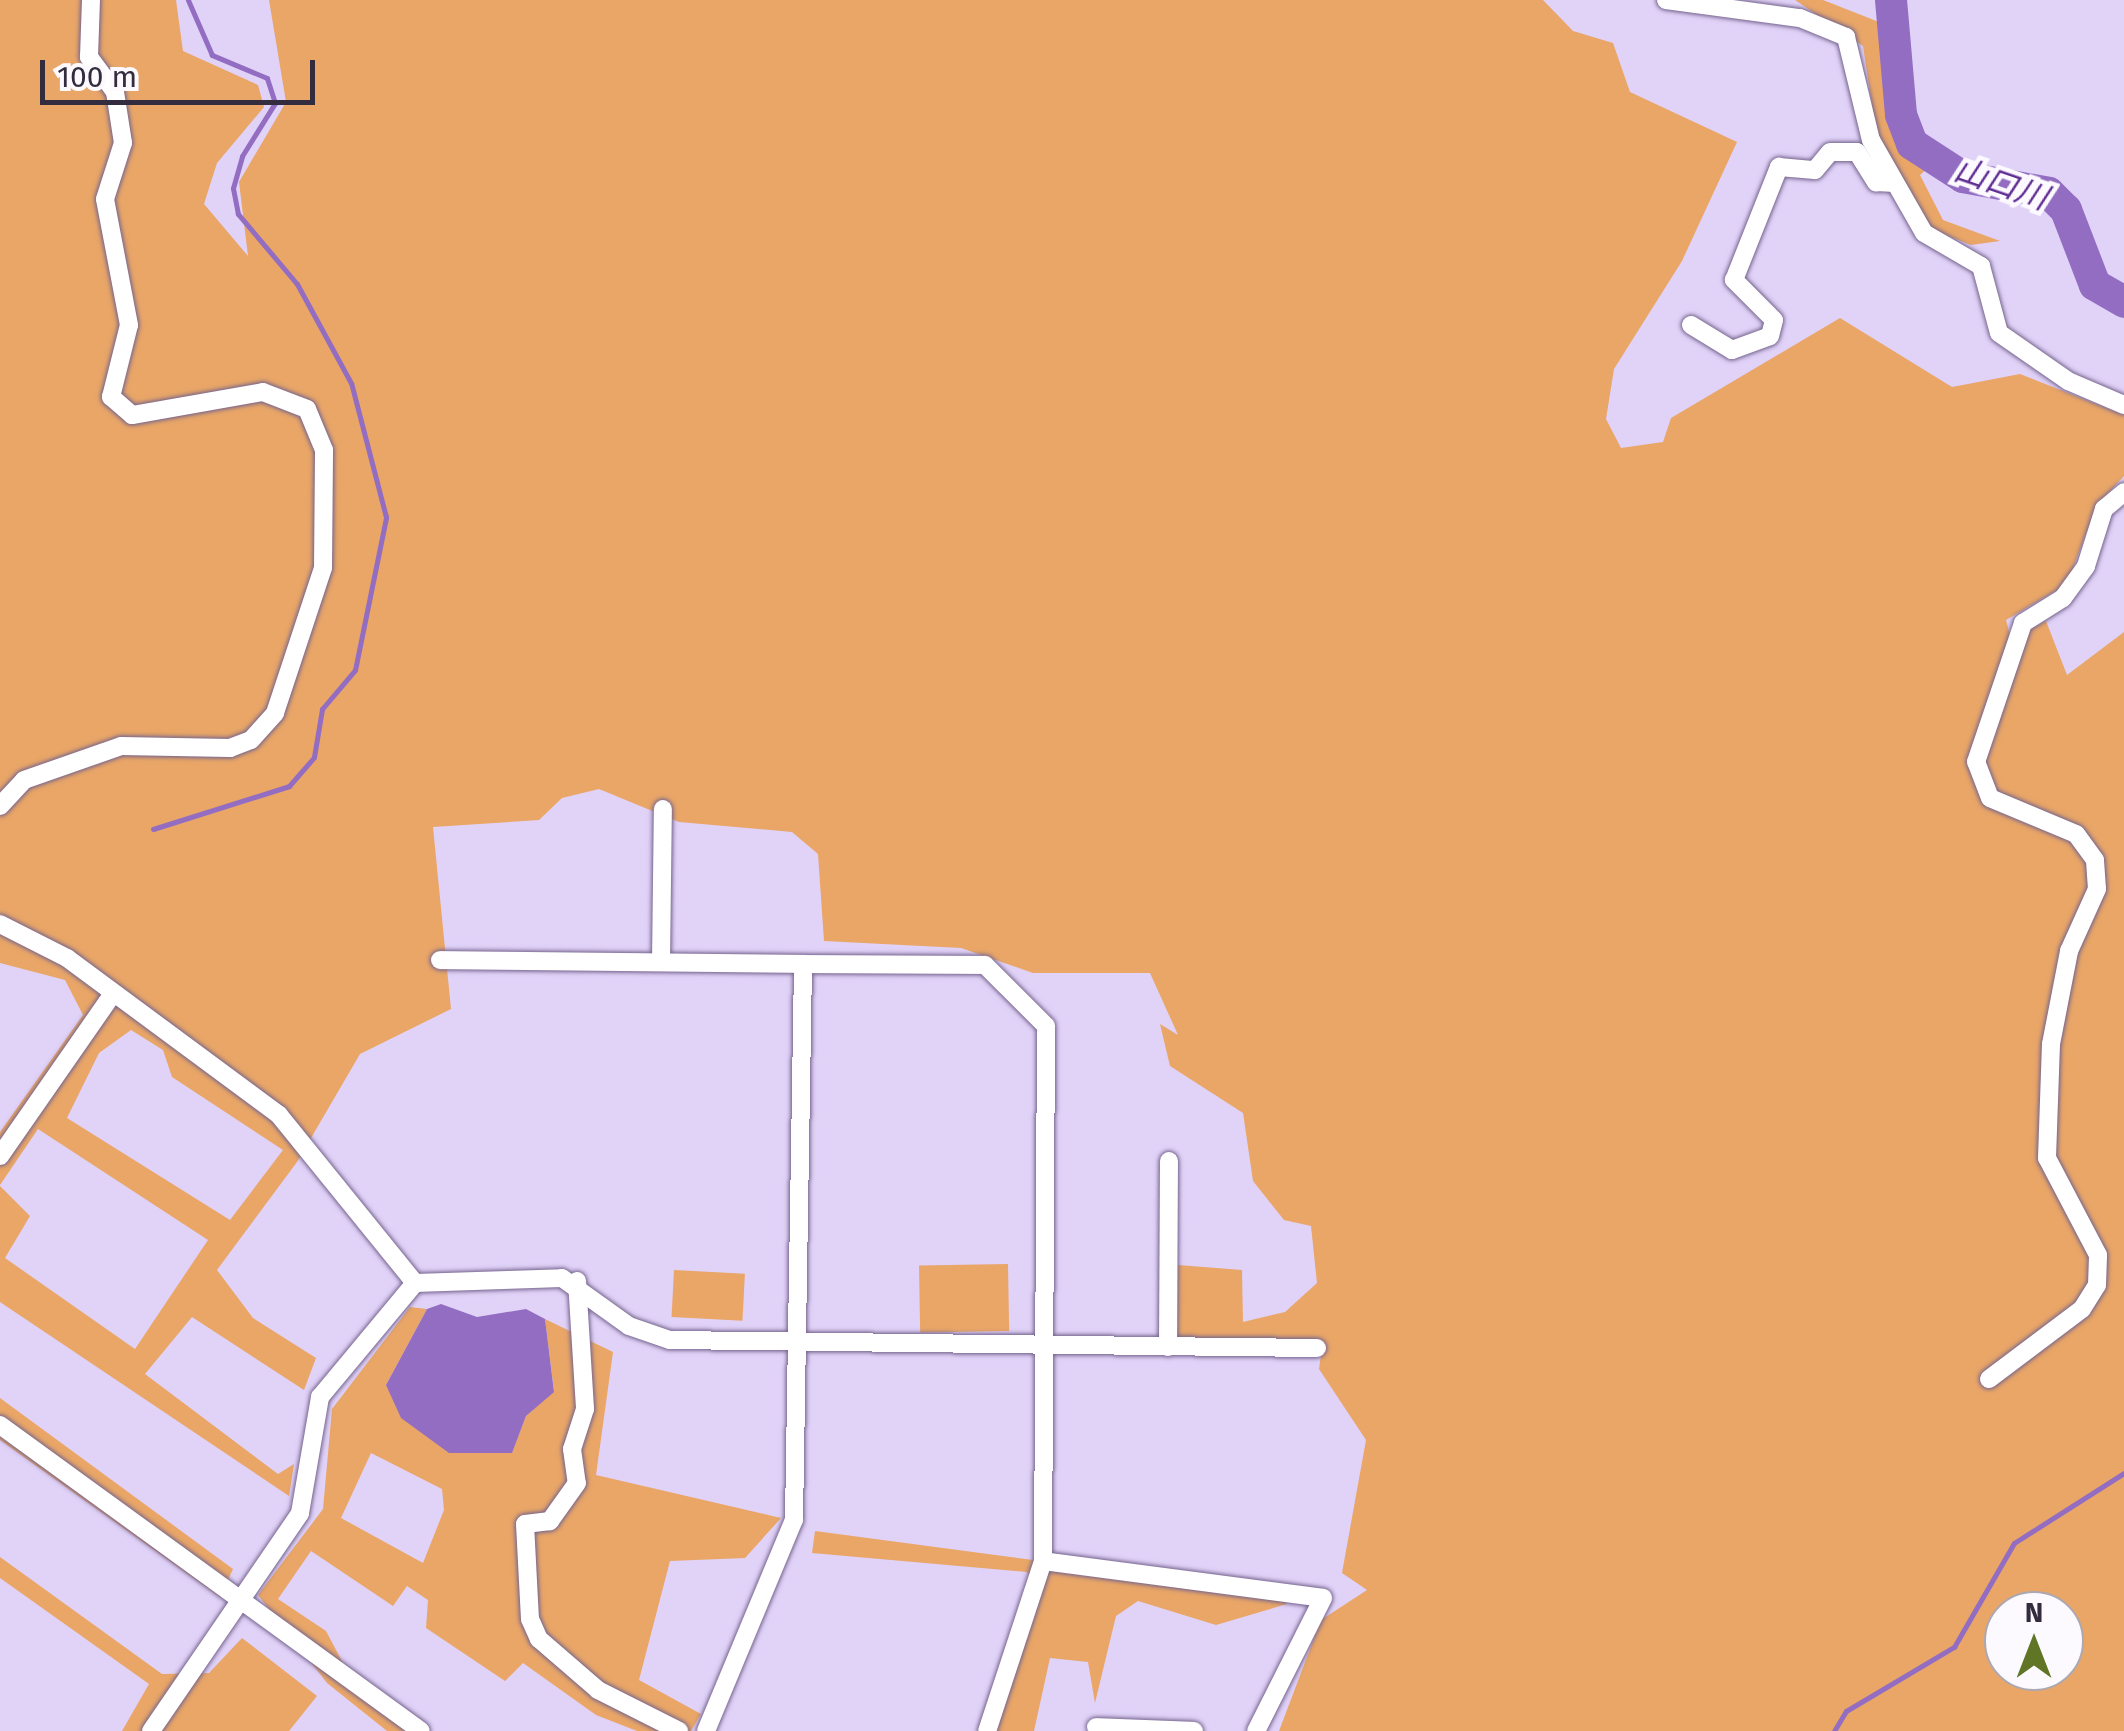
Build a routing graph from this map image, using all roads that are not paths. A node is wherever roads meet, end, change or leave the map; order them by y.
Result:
1 (91, 0) edge
2 (1666, 0) edge
3 (1895, 183) junction
4 (1691, 325) dead end
5 (2124, 405) edge
6 (2124, 492) edge
7 (0, 806) edge
8 (662, 809) dead end
9 (0, 924) edge
10 (440, 960) dead end
11 (661, 962) junction
12 (803, 964) junction
13 (110, 998) junction
14 (0, 1156) edge
15 (1168, 1161) dead end
16 (577, 1281) junction
17 (415, 1283) junction
18 (802, 1342) junction
19 (1044, 1342) junction
20 (1168, 1346) junction
21 (1317, 1348) dead end
22 (1989, 1379) dead end
23 (0, 1425) edge
24 (1043, 1560) junction
25 (246, 1597) junction
26 (1096, 1728) dead end
27 (150, 1731) edge
28 (421, 1731) edge
29 (679, 1731) edge
30 (706, 1731) edge
31 (986, 1731) edge
32 (1194, 1731) edge
33 (1256, 1731) edge

1 - 7 street
2 - 3 street
3 - 4 street
3 - 5 street
6 - 22 street
8 - 11 street
9 - 13 street
10 - 11 street
11 - 12 street
12 - 18 street
12 - 19 street
13 - 14 street
13 - 17 street
15 - 20 street
16 - 17 street
16 - 18 street
16 - 29 street
17 - 25 street
18 - 19 street
18 - 30 street
19 - 20 street
19 - 24 street
20 - 21 street
23 - 25 street
24 - 31 street
24 - 33 street
25 - 27 street
25 - 28 street
26 - 32 street

